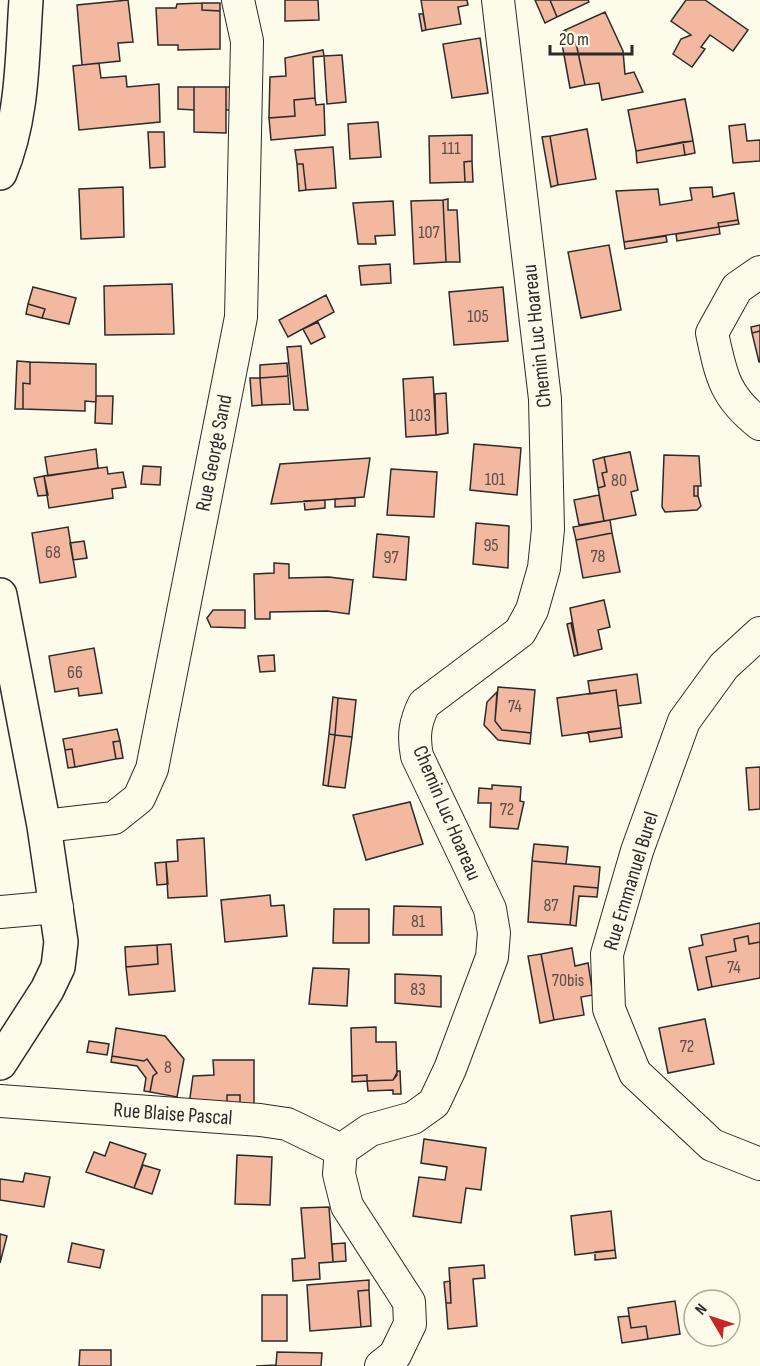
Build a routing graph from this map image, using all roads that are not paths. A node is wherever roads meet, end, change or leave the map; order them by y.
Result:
1 (26, 0) edge
2 (238, 0) edge
3 (498, 0) edge
4 (0, 173) edge
5 (760, 272) edge
6 (760, 424) edge
7 (0, 595) edge
8 (760, 633) edge
9 (44, 826) junction
10 (57, 907) junction
11 (0, 912) edge
12 (0, 1063) edge
13 (0, 1101) edge
14 (341, 1150) junction
15 (760, 1164) edge
16 (381, 1366) edge

1 - 4 main road
2 - 9 street, Rue George Sand
3 - 14 street, Chemin Luc Hoareau
5 - 6 street
7 - 9 main road
8 - 15 street, Rue Emmanuel Burel
9 - 10 main road
10 - 11 street
10 - 12 main road
13 - 14 street, Rue Blaise Pascal
14 - 16 street

